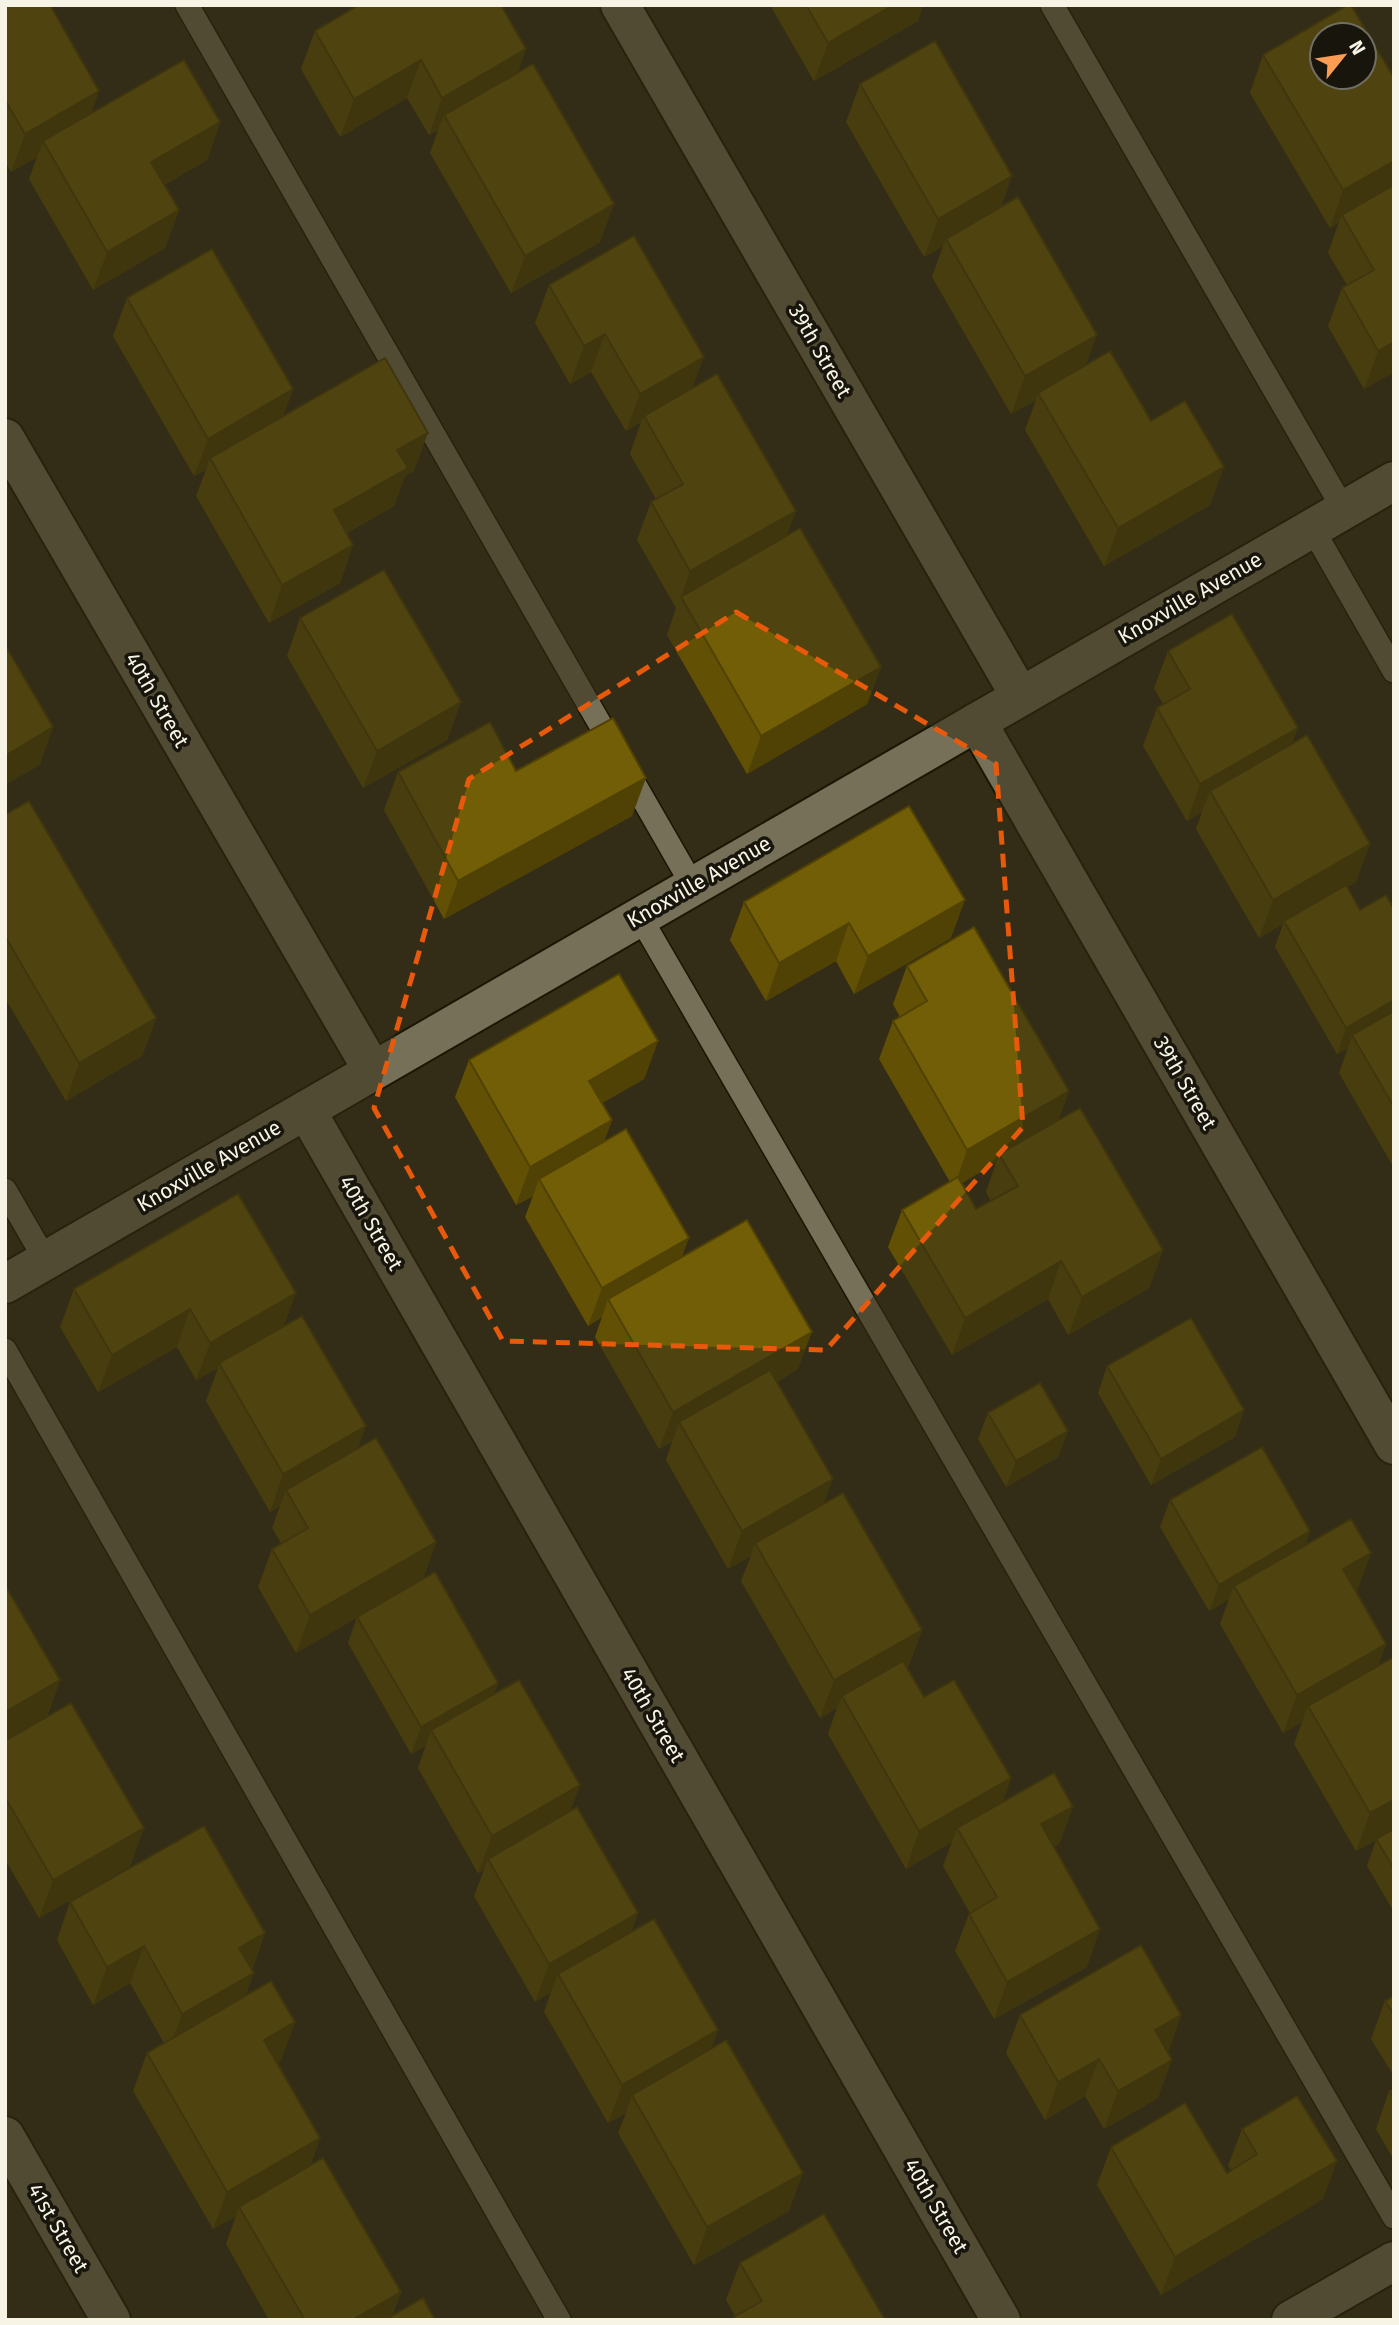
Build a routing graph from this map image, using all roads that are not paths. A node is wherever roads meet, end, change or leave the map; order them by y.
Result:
1 (187, 5) edge
2 (620, 5) edge
3 (1052, 5) edge
4 (5, 438) edge
5 (1394, 481) edge
6 (1344, 510) junction
7 (1312, 528) junction
8 (1394, 671) edge
9 (1020, 696) junction
10 (977, 722) junction
11 (693, 886) junction
12 (640, 917) junction
13 (373, 1071) junction
14 (306, 1110) junction
15 (5, 1190) edge
16 (46, 1261) junction
17 (5, 1284) edge
18 (5, 1350) edge
19 (1394, 1445) edge
20 (5, 2136) edge
21 (1394, 2217) edge
22 (1394, 2261) edge
23 (111, 2320) edge
24 (559, 2320) edge
25 (1001, 2320) edge
26 (1291, 2320) edge

1 - 11 lane
2 - 9 street, 39th Street
3 - 6 lane
4 - 13 street, 40th Street
5 - 6 street, Knoxville Avenue
6 - 7 street, Knoxville Avenue
7 - 8 lane
7 - 9 street, Knoxville Avenue
9 - 10 street, Knoxville Avenue
10 - 11 street, Knoxville Avenue
10 - 19 street, 39th Street
11 - 12 street, Knoxville Avenue
12 - 13 street, Knoxville Avenue
12 - 21 lane
13 - 14 street, Knoxville Avenue
14 - 16 street, Knoxville Avenue
14 - 25 street, 40th Street
15 - 16 lane
16 - 17 street, Knoxville Avenue
18 - 24 lane
20 - 23 street, 41st Street
22 - 26 street

